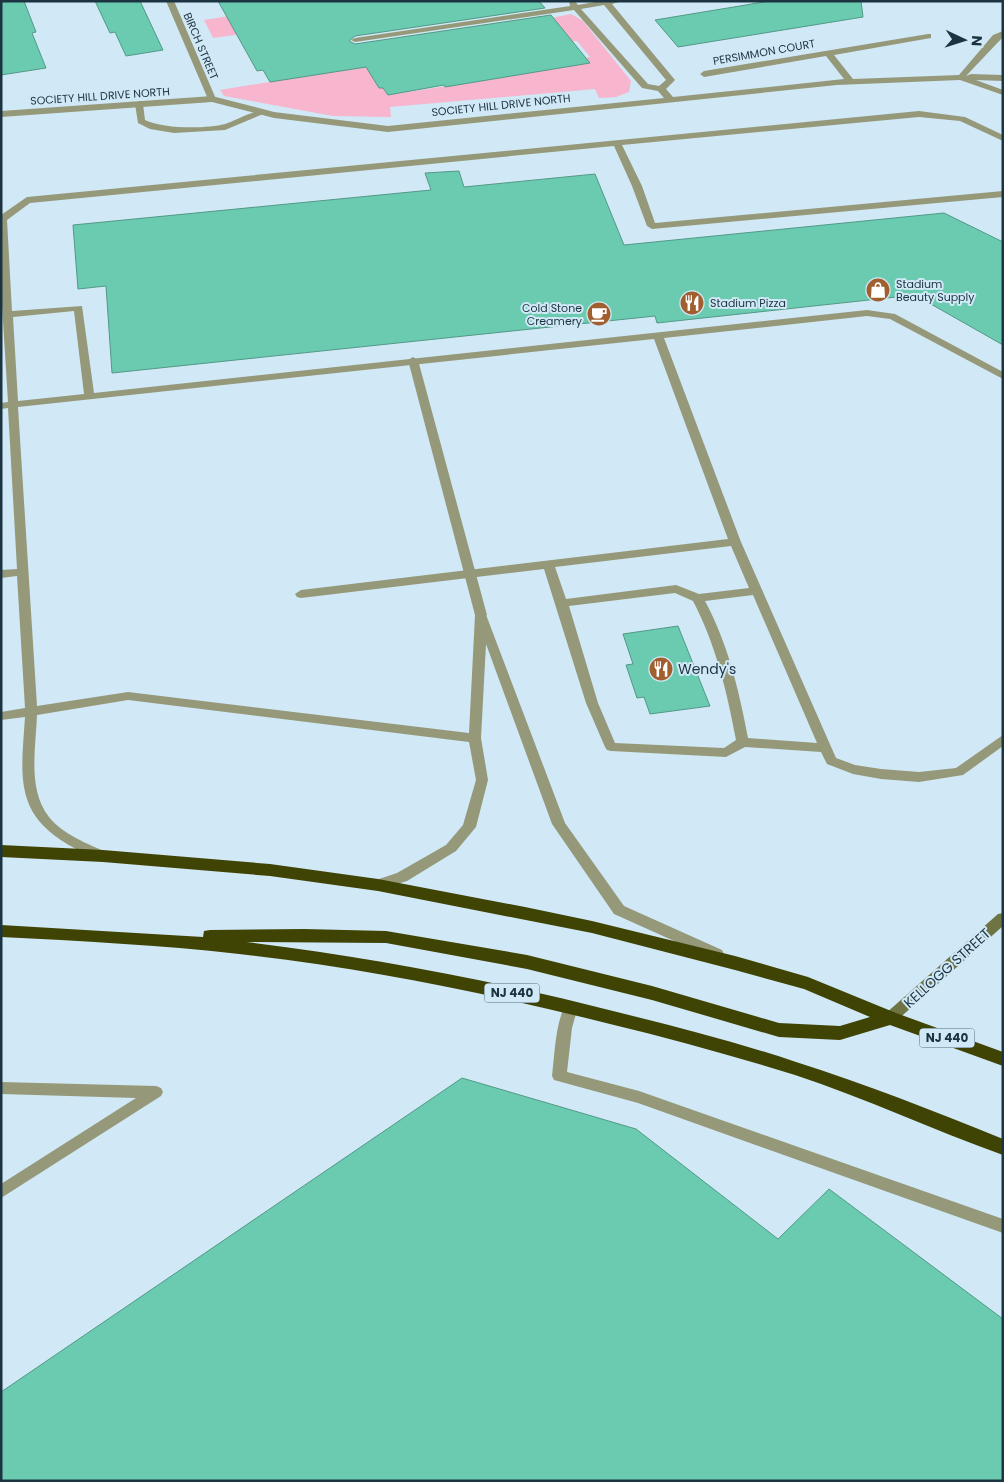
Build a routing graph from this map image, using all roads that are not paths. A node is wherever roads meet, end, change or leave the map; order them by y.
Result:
1 (170, 1) edge
2 (618, 1) edge
3 (606, 2) edge
4 (573, 4) edge
5 (1003, 33) edge
6 (928, 36) dead end
7 (354, 40) dead end
8 (828, 53) junction
9 (704, 74) dead end
10 (961, 77) junction
11 (1003, 78) edge
12 (850, 81) junction
13 (661, 89) junction
14 (1003, 93) edge
15 (212, 99) junction
16 (670, 99) junction
17 (138, 104) junction
18 (264, 112) junction
19 (1, 114) edge
20 (1003, 138) edge
21 (617, 143) junction
22 (1003, 194) edge
23 (2, 246) edge
24 (8, 314) junction
25 (658, 335) junction
26 (413, 360) junction
27 (1003, 376) edge
28 (89, 396) junction
29 (7, 405) edge
30 (735, 542) junction
31 (548, 565) junction
32 (23, 572) junction
33 (1, 574) edge
34 (470, 575) junction
35 (757, 591) junction
36 (301, 594) dead end
37 (698, 598) junction
38 (562, 603) junction
39 (481, 615) junction
40 (31, 712) junction
41 (1, 716) edge
42 (475, 738) junction
43 (1003, 739) edge
44 (743, 742) junction
45 (825, 748) junction
46 (1, 850) edge
47 (103, 856) junction
48 (378, 885) junction
49 (1003, 918) edge
50 (1, 931) edge
51 (134, 938) junction
52 (735, 963) junction
53 (572, 1007) junction
54 (890, 1018) junction
55 (1003, 1059) edge
56 (1, 1088) edge
57 (1003, 1147) edge
58 (1, 1192) edge
59 (1003, 1226) edge

1 - 15 street, BIRCH STREET
2 - 3 street
3 - 4 street
3 - 13 street
4 - 7 street
4 - 13 street
5 - 10 street
6 - 8 street, PERSIMMON COURT
8 - 9 street, PERSIMMON COURT
8 - 12 street, PERSIMMON COURT
10 - 11 street
10 - 12 street, SOCIETY HILL DRIVE NORTH
10 - 14 street, SOCIETY HILL DRIVE NORTH
12 - 16 street, SOCIETY HILL DRIVE NORTH
13 - 16 street
15 - 17 street, SOCIETY HILL DRIVE NORTH
15 - 18 street, SOCIETY HILL DRIVE NORTH
16 - 18 street, SOCIETY HILL DRIVE NORTH
17 - 18 street
17 - 19 street, SOCIETY HILL DRIVE NORTH
20 - 21 street
21 - 22 street
21 - 23 street
23 - 24 street
24 - 28 street
24 - 29 street
25 - 26 street
25 - 27 street
25 - 30 street
26 - 28 street
26 - 34 street
28 - 29 street
29 - 32 street
30 - 31 street
30 - 35 street
31 - 34 street
31 - 38 street
32 - 33 street
32 - 40 street
34 - 36 street
34 - 39 street
35 - 37 street
35 - 45 street
37 - 38 street
37 - 44 street
38 - 44 street
39 - 42 street
39 - 52 street
40 - 41 street
40 - 42 street
40 - 47 street
42 - 48 street
43 - 45 street
44 - 45 street
46 - 47 highway, NJ 440
47 - 48 highway, NJ 440
48 - 52 highway, NJ 440
49 - 54 street, KELLOGG STREET
50 - 51 highway, NJ 440
51 - 53 highway, NJ 440
51 - 54 highway
52 - 54 highway, NJ 440
53 - 57 highway, NJ 440
53 - 59 street
54 - 55 highway, NJ 440
56 - 58 street

